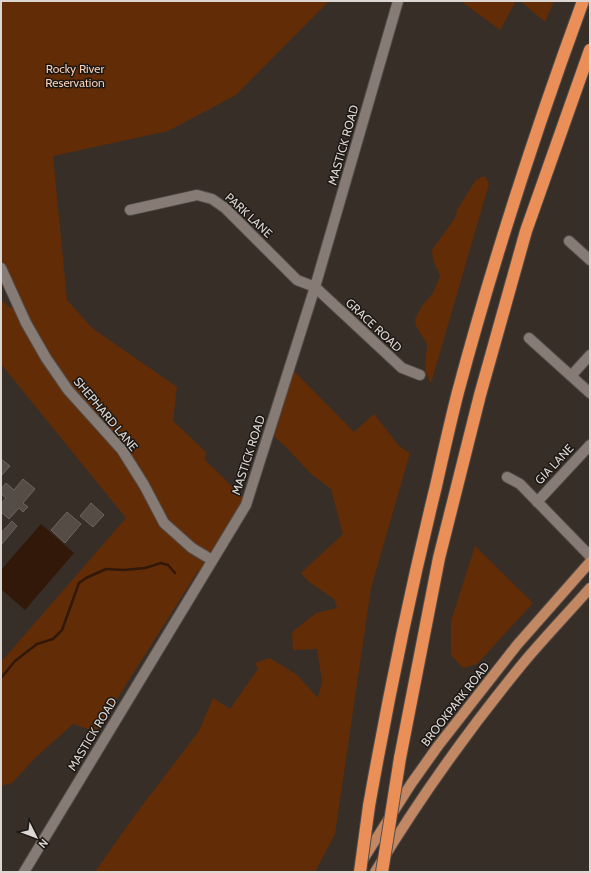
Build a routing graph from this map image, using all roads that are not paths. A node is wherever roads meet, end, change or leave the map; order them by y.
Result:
1 (398, 1) edge
2 (583, 1) edge
3 (590, 50) edge
4 (130, 210) dead end
5 (568, 241) dead end
6 (590, 260) edge
7 (1, 268) edge
8 (315, 287) junction
9 (529, 338) dead end
10 (590, 355) edge
11 (420, 375) dead end
12 (571, 376) junction
13 (590, 393) edge
14 (590, 445) edge
15 (507, 477) dead end
16 (537, 502) junction
17 (590, 556) edge
18 (212, 560) junction
19 (590, 562) edge
20 (590, 588) edge
21 (24, 872) edge
22 (355, 872) edge
23 (360, 872) edge
24 (374, 872) edge
25 (382, 872) edge

1 - 8 street, MASTICK ROAD
2 - 23 highway, bridge
3 - 25 highway, bridge
4 - 8 street, PARK LANE
5 - 6 street
7 - 18 street, SHEPHARD LANE
8 - 11 street, GRACE ROAD
8 - 18 street, MASTICK ROAD
9 - 12 street
10 - 12 street
12 - 13 street
14 - 16 street, GIA LANE
15 - 16 street
16 - 17 street
18 - 21 street, MASTICK ROAD
19 - 22 main road, BROOKPARK ROAD
20 - 24 main road

